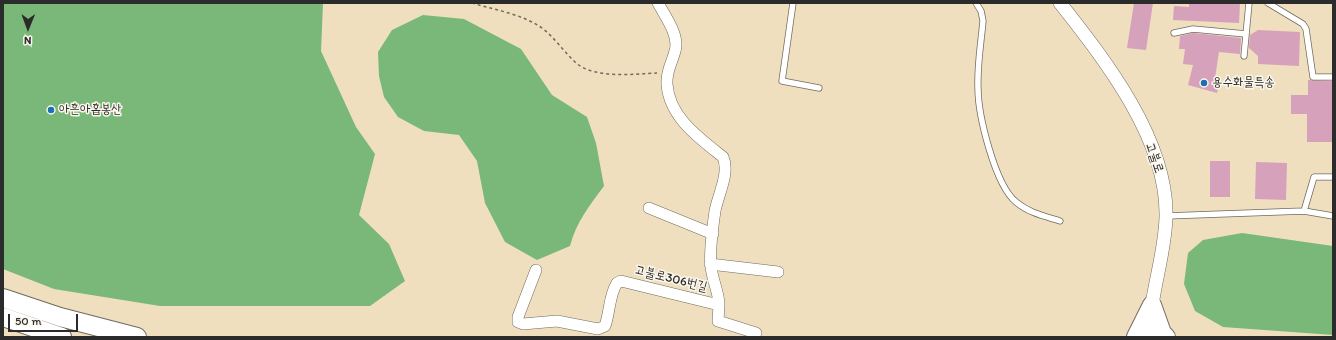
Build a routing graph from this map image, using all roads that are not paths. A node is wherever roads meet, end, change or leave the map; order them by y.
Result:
1 (658, 3) edge
2 (794, 3) edge
3 (976, 3) edge
4 (1060, 3) edge
5 (1249, 3) edge
6 (1268, 3) edge
7 (1174, 34) dead end
8 (1246, 34) junction
9 (1244, 56) dead end
10 (1333, 77) edge
11 (819, 88) dead end
12 (1333, 177) edge
13 (649, 208) dead end
14 (1304, 211) junction
15 (1166, 216) junction
16 (1333, 216) edge
17 (1060, 221) dead end
18 (713, 234) junction
19 (710, 264) junction
20 (536, 270) dead end
21 (778, 272) dead end
22 (3, 298) edge
23 (719, 305) junction
24 (1152, 305) junction
25 (3, 317) edge
26 (3, 329) edge
27 (756, 333) dead end
28 (38, 337) edge
29 (62, 337) edge
30 (137, 337) edge
31 (1136, 337) edge
32 (1148, 337) edge
33 (1166, 337) edge

1 - 18 street, 고불로306번길
2 - 11 lane
3 - 17 lane
4 - 15 street, 고불로
5 - 8 lane
6 - 10 lane
7 - 8 lane
8 - 9 lane
12 - 14 lane
13 - 18 street
14 - 15 lane
14 - 16 lane
15 - 24 street, 고불로
18 - 19 street, 고불로306번길
19 - 21 street
19 - 23 street, 고불로306번길
20 - 23 street, 고불로306번길
22 - 30 highway
23 - 27 street
24 - 31 highway
24 - 32 street, 고불로
24 - 33 highway
25 - 29 highway
26 - 28 highway

